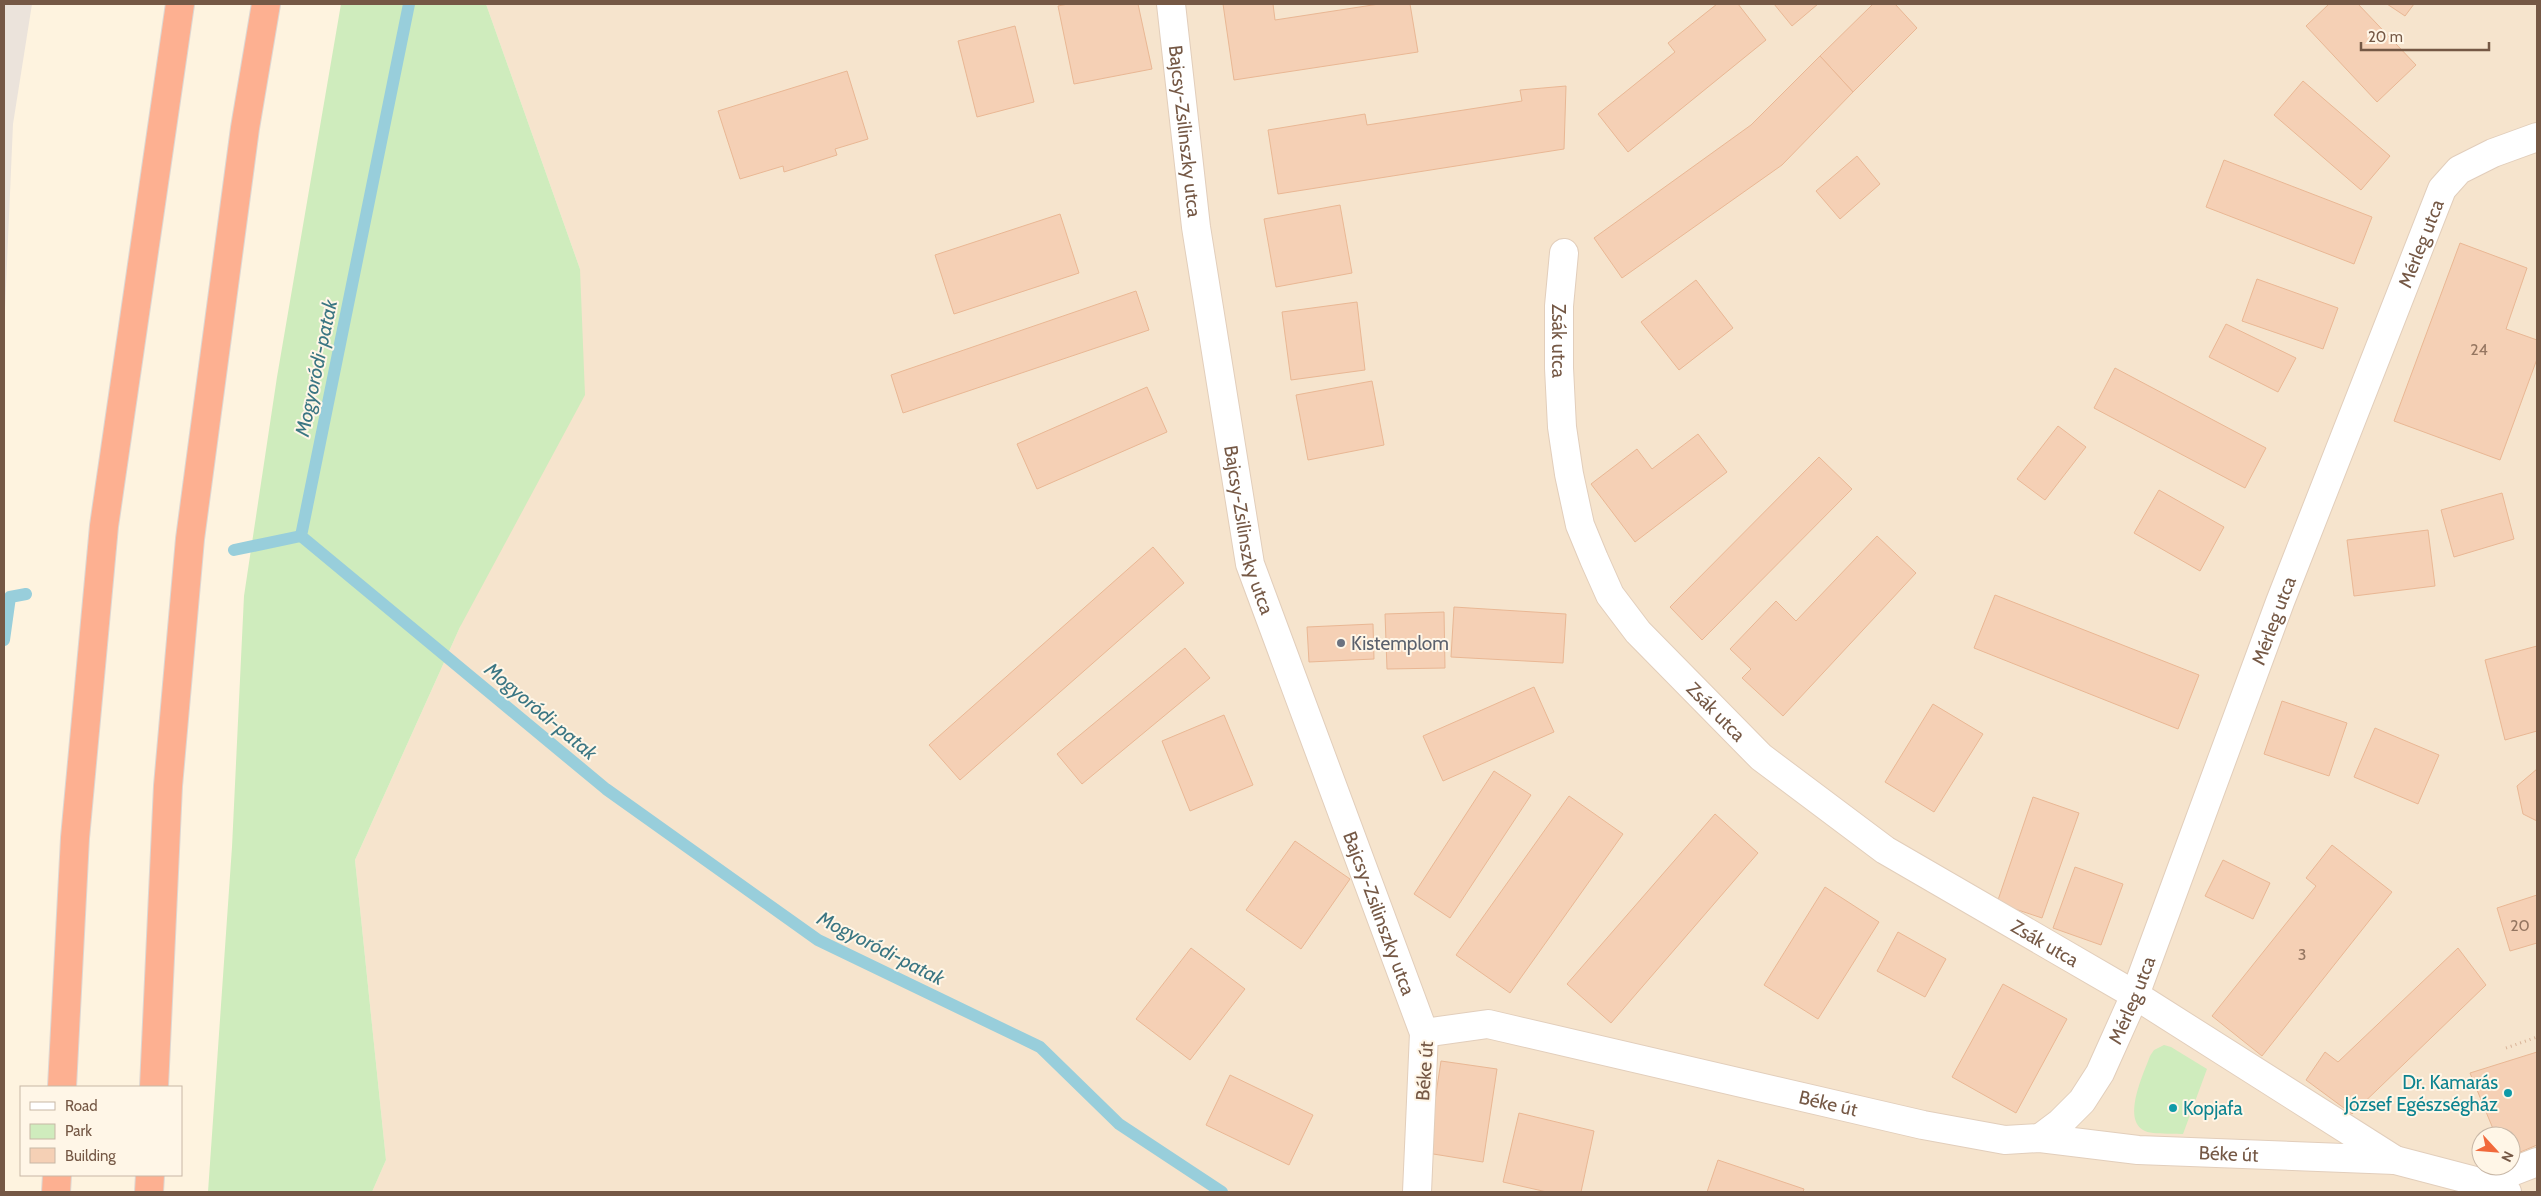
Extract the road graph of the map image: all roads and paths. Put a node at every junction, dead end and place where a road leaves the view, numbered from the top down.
1 (180, 4) edge
2 (266, 4) edge
3 (1171, 4) edge
4 (2537, 137) edge
5 (1564, 252) dead end
6 (2135, 996) junction
7 (1424, 1033) junction
8 (2537, 1038) edge
9 (2506, 1048) dead end
10 (62, 1086) edge
11 (154, 1086) edge
12 (2040, 1138) junction
13 (2395, 1160) junction
14 (2537, 1162) edge
15 (57, 1176) edge
16 (150, 1176) edge
17 (2495, 1188) edge
18 (56, 1192) edge
19 (150, 1192) edge
20 (1417, 1192) edge

1 - 10 highway
2 - 11 highway
3 - 7 street, Bajcsy-Zsilinszky utca
4 - 6 street, Mérleg utca
5 - 6 street, Zsák utca
6 - 12 street, Mérleg utca
6 - 13 street, Béke út
7 - 12 street, Béke út
7 - 20 street, Béke út
8 - 9 path
12 - 13 street, Béke út
13 - 17 street, Béke út
14 - 17 street
15 - 18 highway
16 - 19 highway

